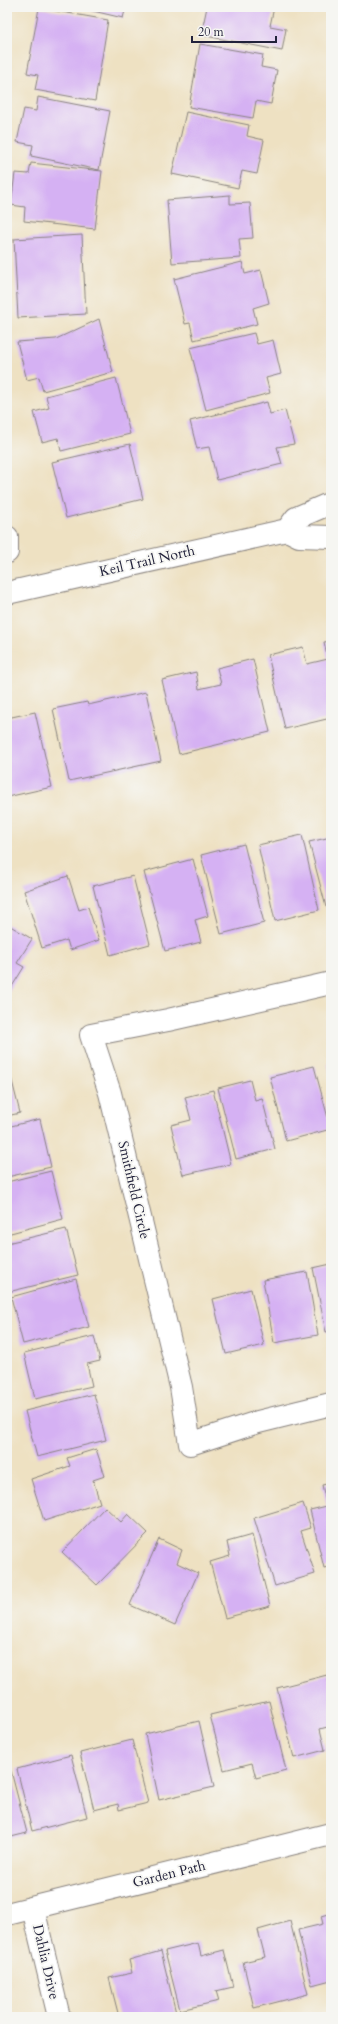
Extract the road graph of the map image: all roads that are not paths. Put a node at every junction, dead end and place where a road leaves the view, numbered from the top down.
1 (331, 503) edge
2 (287, 530) junction
3 (7, 537) edge
4 (331, 538) edge
5 (7, 552) edge
6 (7, 593) edge
7 (331, 983) edge
8 (331, 1404) edge
9 (331, 1834) edge
10 (33, 1908) junction
11 (7, 1914) edge
12 (59, 2017) edge

1 - 2 street
2 - 4 street
2 - 6 street, Keil Trail North
3 - 5 street
7 - 8 street, Smithfield Circle
9 - 10 street, Garden Path
10 - 11 street, Garden Path
10 - 12 street, Dahlia Drive

